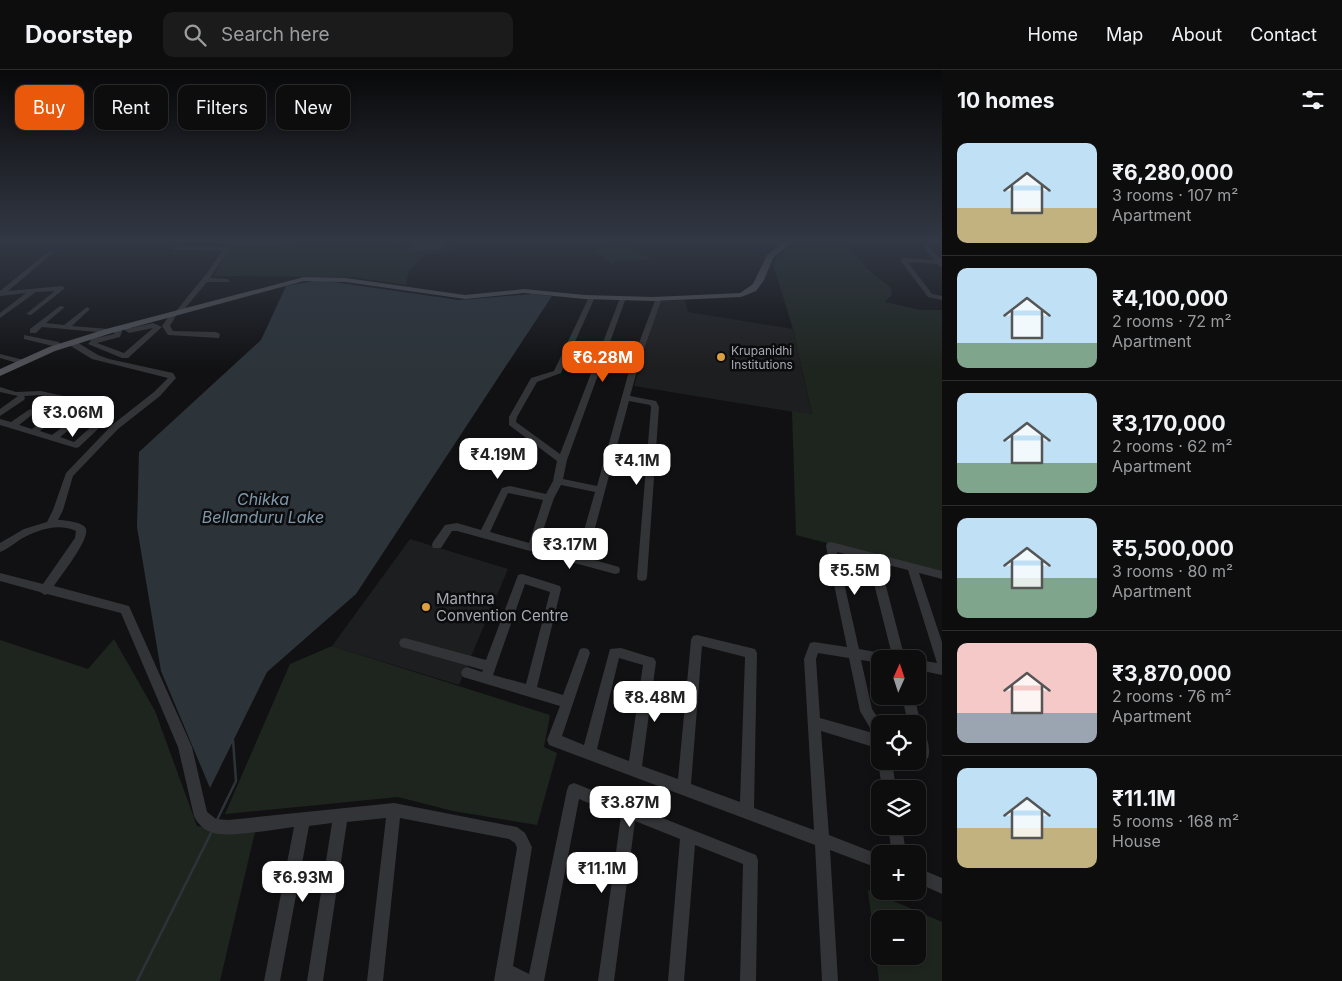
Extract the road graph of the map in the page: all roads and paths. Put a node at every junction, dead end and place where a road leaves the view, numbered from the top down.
1 (12, 285) edge
2 (201, 285) edge
3 (282, 285) edge
4 (375, 285) edge
5 (757, 285) edge
6 (921, 285) edge
7 (36, 289) junction
8 (1, 293) edge
9 (592, 297) junction
10 (623, 298) junction
11 (659, 298) junction
12 (942, 298) edge
13 (62, 307) dead end
14 (87, 309) dead end
15 (177, 312) junction
16 (29, 314) dead end
17 (0, 316) edge
18 (41, 325) junction
19 (66, 327) junction
20 (123, 328) junction
21 (33, 331) dead end
22 (109, 331) junction
23 (216, 336) dead end
24 (27, 337) dead end
25 (72, 343) junction
26 (58, 347) junction
27 (1, 358) edge
28 (17, 364) junction
29 (0, 373) edge
30 (0, 389) edge
31 (19, 396) junction
32 (627, 398) junction
33 (69, 400) dead end
34 (30, 412) dead end
35 (57, 412) dead end
36 (0, 413) edge
37 (77, 419) dead end
38 (0, 422) edge
39 (12, 426) junction
40 (94, 429) dead end
41 (33, 432) junction
42 (53, 439) junction
43 (562, 460) junction
44 (558, 481) junction
45 (600, 490) junction
46 (550, 498) junction
47 (50, 525) junction
48 (484, 534) junction
49 (436, 545) dead end
50 (533, 546) junction
51 (0, 548) edge
52 (873, 557) junction
53 (581, 560) junction
54 (912, 567) junction
55 (615, 570) dead end
56 (942, 575) edge
57 (0, 577) edge
58 (642, 577) dead end
59 (45, 590) junction
60 (405, 643) dead end
61 (897, 650) edge
62 (854, 652) junction
63 (584, 653) dead end
64 (871, 656) edge
65 (942, 660) edge
66 (926, 666) edge
67 (942, 669) edge
68 (467, 673) dead end
69 (488, 673) junction
70 (530, 691) junction
71 (568, 702) junction
72 (871, 719) edge
73 (815, 723) junction
74 (871, 739) edge
75 (589, 753) junction
76 (635, 769) junction
77 (684, 788) junction
78 (394, 810) junction
79 (629, 812) junction
80 (747, 812) junction
81 (341, 815) junction
82 (303, 819) junction
83 (688, 835) junction
84 (822, 840) junction
85 (871, 859) edge
86 (926, 879) edge
87 (942, 886) edge
88 (503, 976) edge
89 (272, 981) edge
90 (315, 981) edge
91 (375, 981) edge
92 (526, 981) edge
93 (536, 981) edge
94 (606, 981) edge
95 (676, 981) edge
96 (748, 981) edge
97 (830, 981) edge

1 - 8 street
2 - 15 street
3 - 15 main road
4 - 9 main road
5 - 11 main road
6 - 12 street
7 - 8 street
7 - 16 street
7 - 17 street
9 - 10 main road
9 - 43 street
10 - 11 main road
10 - 43 street
11 - 32 street
13 - 18 street
14 - 19 street
15 - 20 main road
15 - 23 street
18 - 19 street
18 - 21 street
19 - 22 street
20 - 20 street
20 - 22 main road
22 - 25 main road
24 - 26 street
25 - 26 main road
25 - 47 street
26 - 28 main road
27 - 28 street
28 - 29 main road
30 - 31 street
31 - 33 street
31 - 36 street
32 - 45 street
32 - 58 street
34 - 39 street
35 - 41 street
37 - 42 street
38 - 39 street
39 - 41 street
40 - 42 street
41 - 42 street
43 - 44 street
44 - 45 street
44 - 46 street
45 - 53 street
46 - 48 street
46 - 50 street
47 - 51 street
47 - 59 street
48 - 49 street
48 - 50 street
50 - 53 street
52 - 54 street
52 - 61 street
52 - 62 street
53 - 55 street
54 - 56 street
54 - 65 street
57 - 59 street
59 - 82 street
60 - 69 street
62 - 64 street
62 - 72 street
62 - 73 street
63 - 71 street
66 - 67 street
68 - 69 street
69 - 70 street
69 - 70 street
70 - 71 street
71 - 75 street
73 - 74 street
73 - 84 street
75 - 76 street
75 - 76 street
76 - 77 street
77 - 80 street
77 - 80 street
78 - 81 street
78 - 88 street
78 - 91 street
79 - 83 street
79 - 93 street
79 - 94 street
80 - 84 street
81 - 82 street
81 - 90 street
82 - 89 street
83 - 95 street
83 - 96 street
84 - 85 street
84 - 97 street
86 - 87 street
88 - 92 street

